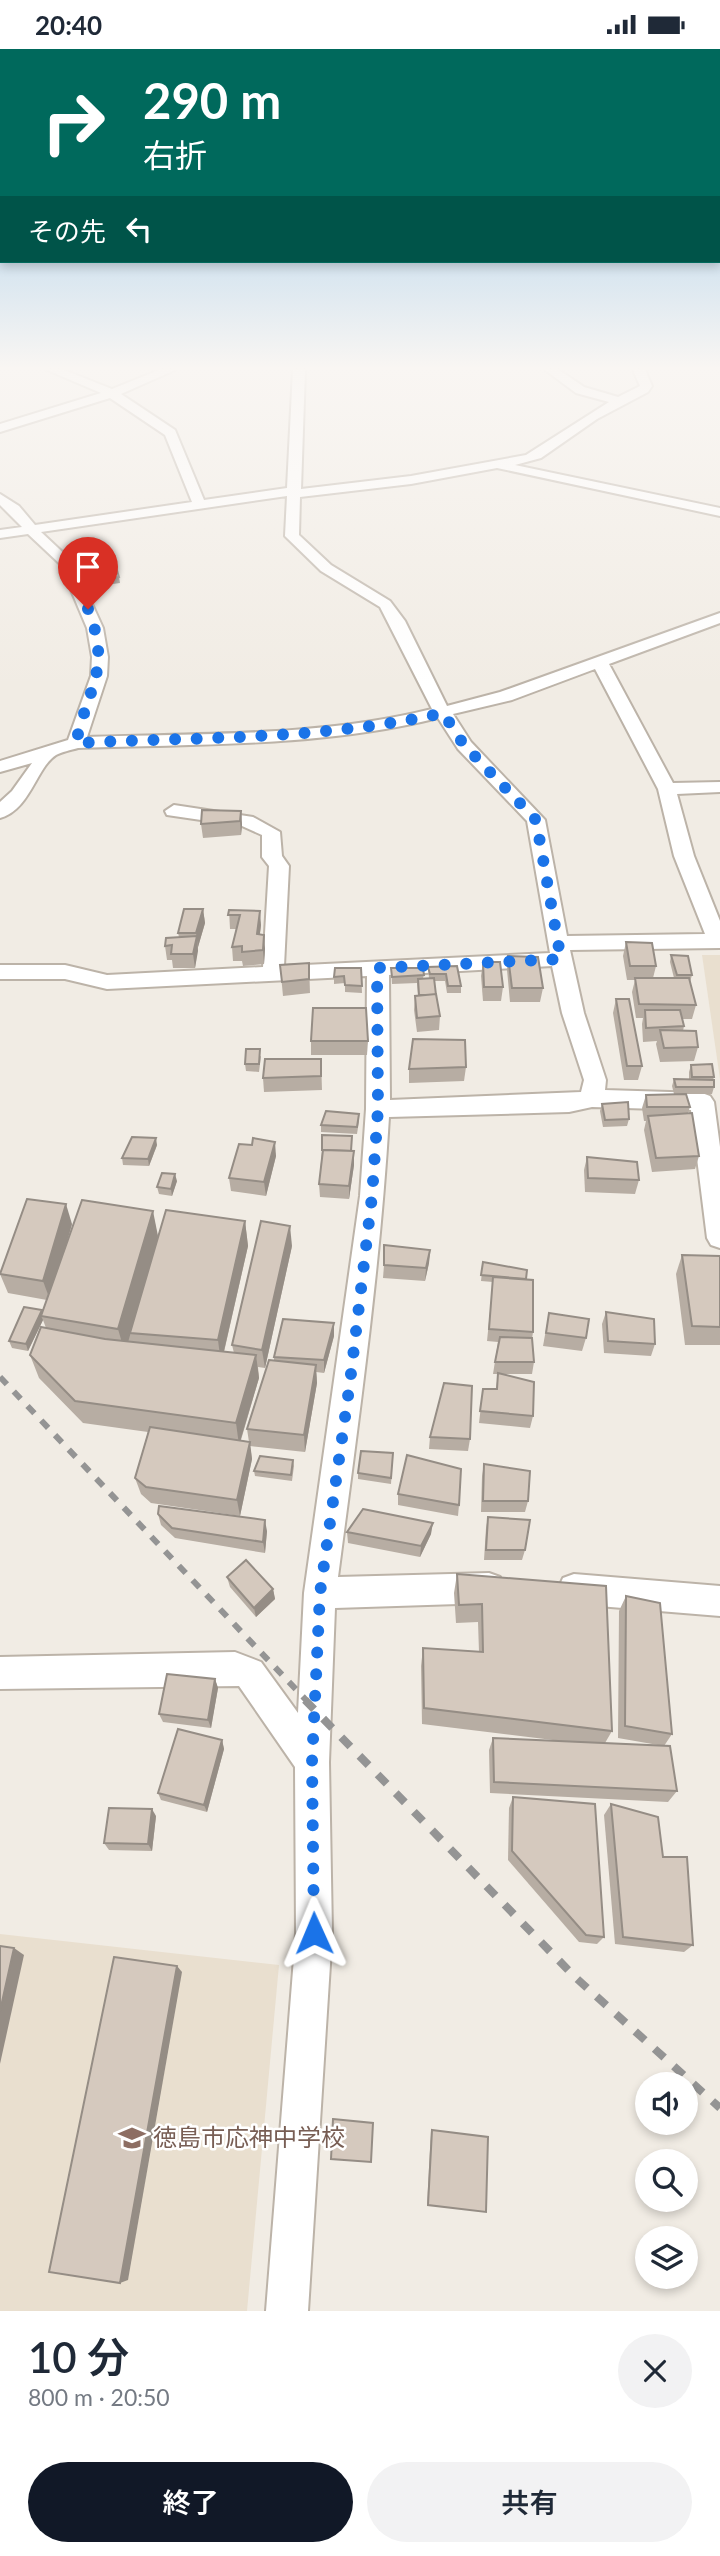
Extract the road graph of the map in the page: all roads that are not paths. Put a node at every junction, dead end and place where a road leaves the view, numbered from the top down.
1 (188, 476) edge
2 (296, 476) edge
3 (436, 476) edge
4 (545, 476) edge
5 (295, 492) junction
6 (0, 498) edge
7 (200, 506) junction
8 (720, 512) edge
9 (32, 529) junction
10 (0, 534) edge
11 (720, 618) edge
12 (599, 661) junction
13 (443, 713) junction
14 (76, 743) junction
15 (46, 755) junction
16 (0, 767) edge
17 (720, 787) edge
18 (667, 789) junction
19 (174, 811) dead end
20 (0, 812) edge
21 (719, 941) edge
22 (560, 951) junction
23 (377, 968) junction
24 (273, 971) junction
25 (0, 972) edge
26 (592, 1098) junction
27 (378, 1109) junction
28 (720, 1238) edge
29 (320, 1593) junction
30 (720, 1601) edge
31 (0, 1673) edge
32 (312, 1762) junction
33 (287, 2311) edge

1 - 7 street
2 - 5 street
3 - 5 street
4 - 8 street
5 - 7 street
5 - 13 street
6 - 9 street
7 - 9 street
9 - 10 street
9 - 14 street
11 - 12 street
12 - 13 street
12 - 18 street
13 - 14 street
13 - 22 street
14 - 15 street
15 - 16 street
15 - 20 street
17 - 18 street
18 - 21 street
19 - 24 street
21 - 22 street
22 - 23 street
22 - 26 street
23 - 24 street
23 - 27 street
24 - 25 street
26 - 27 street
26 - 28 street
27 - 29 street
29 - 30 street
29 - 32 street
31 - 32 street
32 - 33 street

